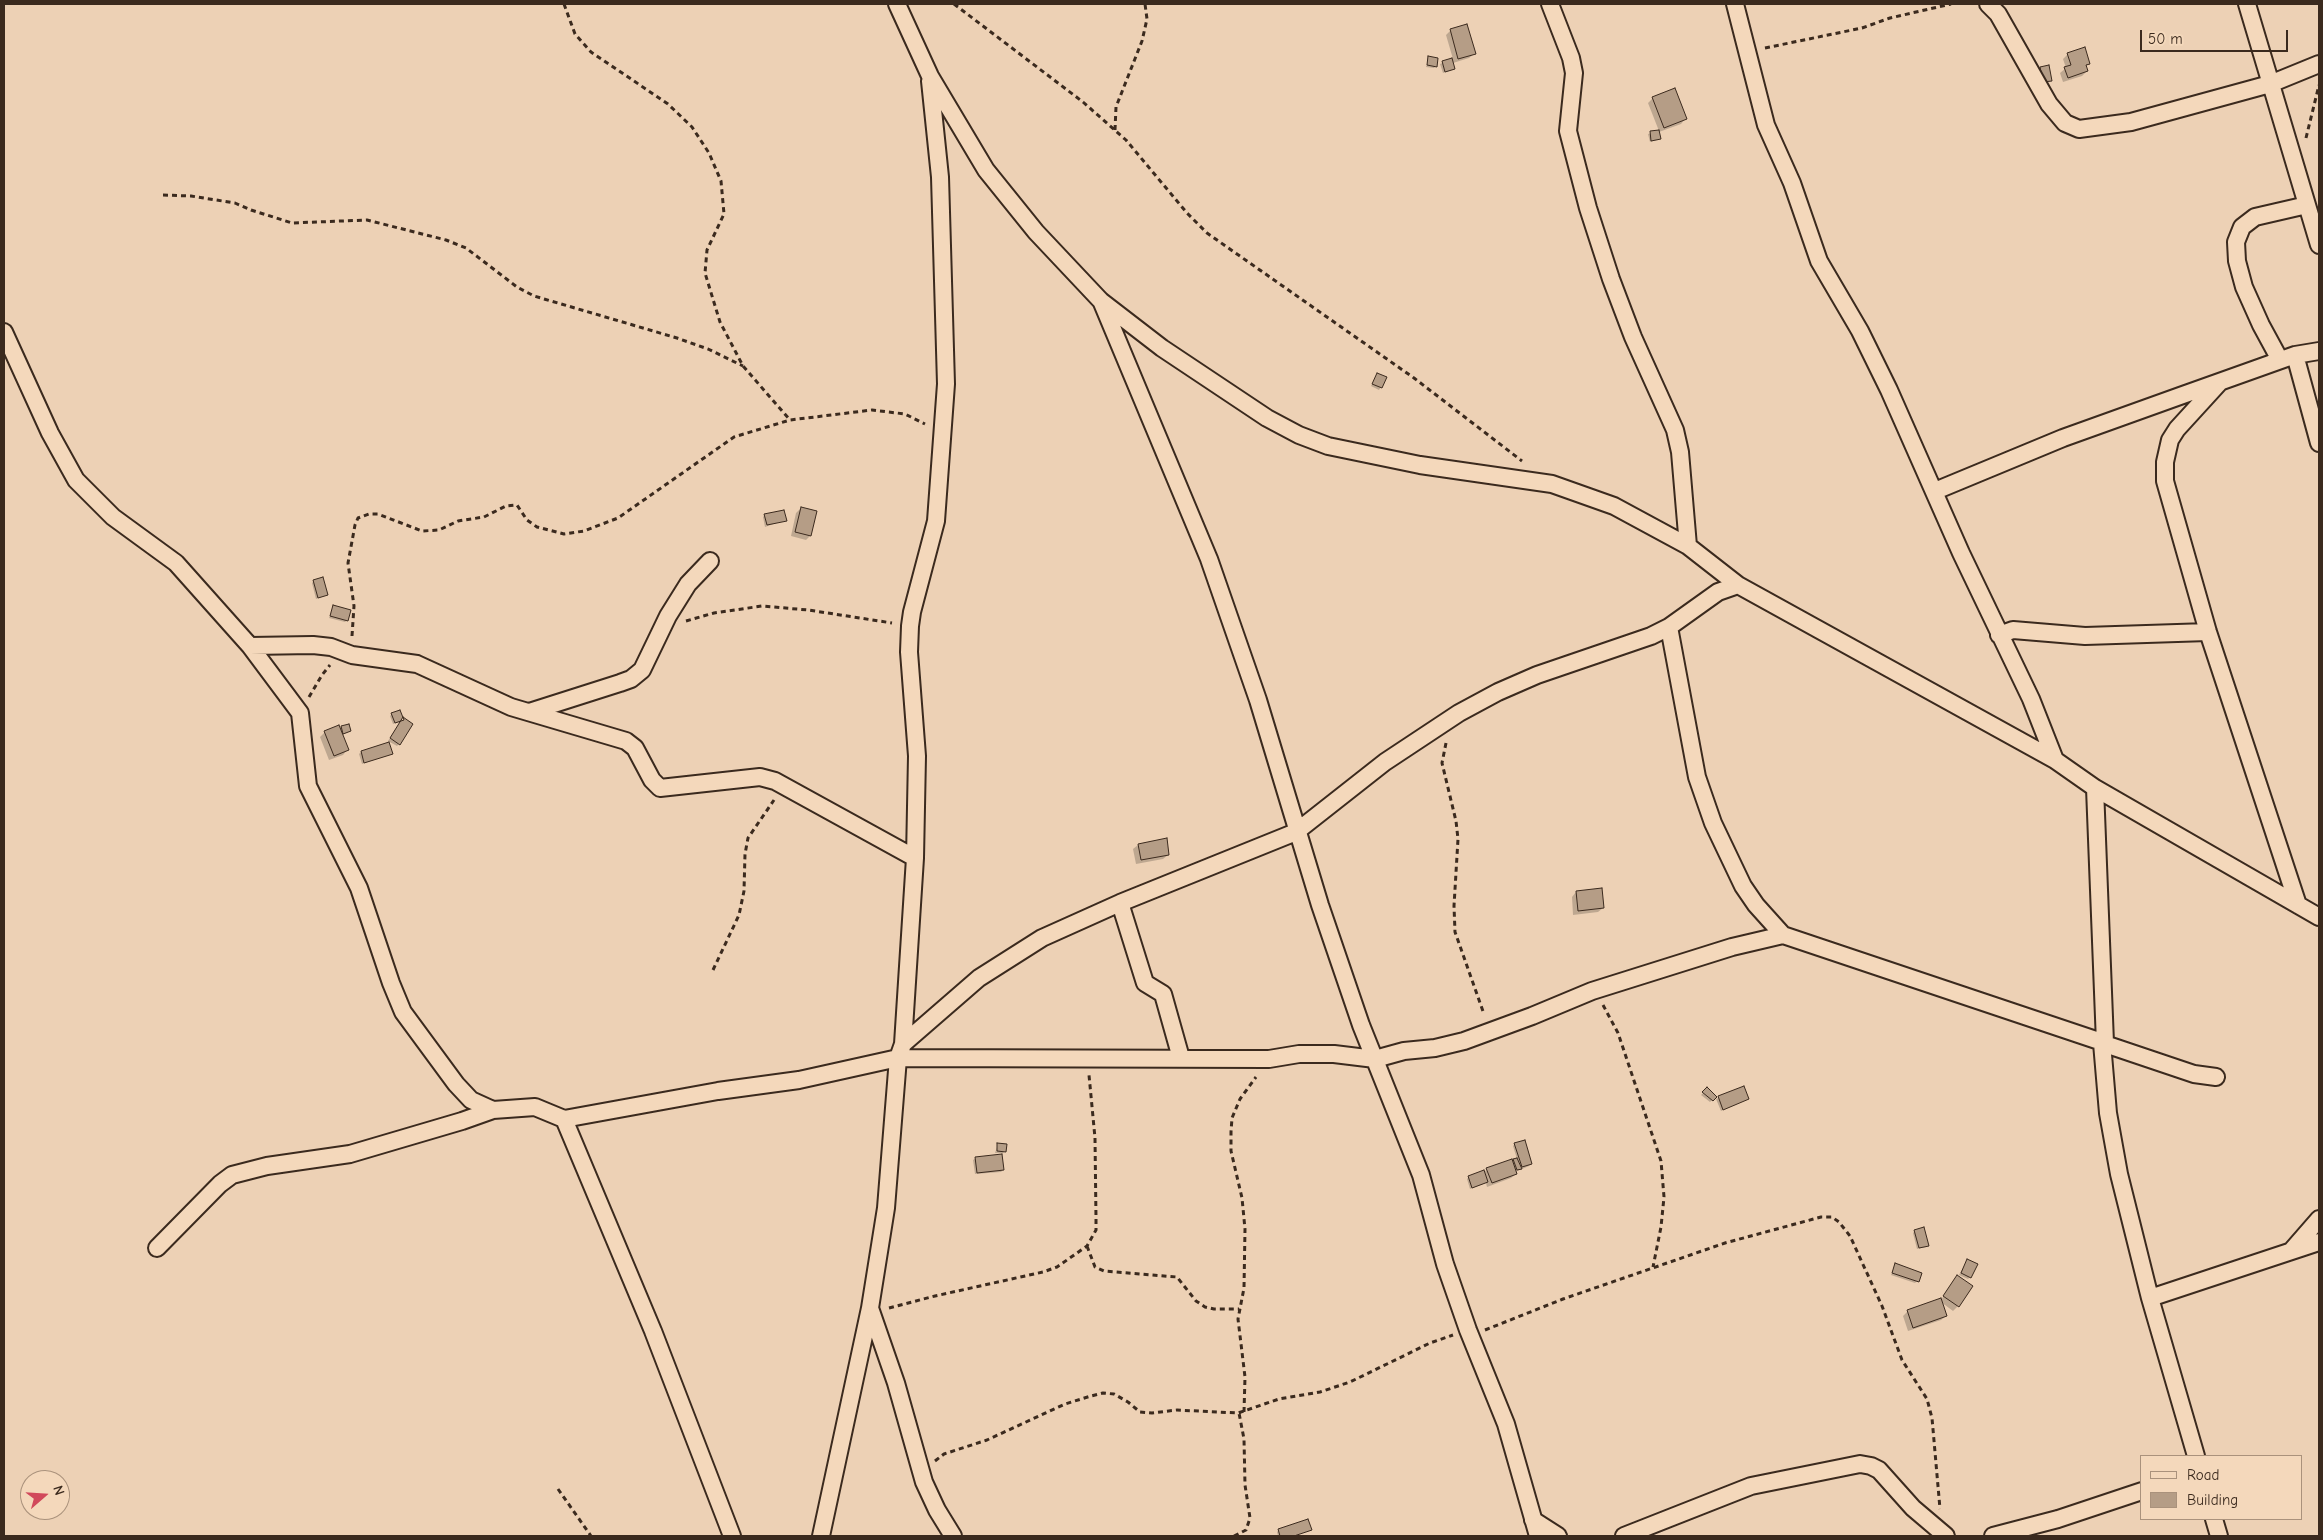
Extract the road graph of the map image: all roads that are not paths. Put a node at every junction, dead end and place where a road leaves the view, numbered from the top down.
1 (897, 4) edge
2 (1550, 4) edge
3 (1735, 4) edge
4 (1988, 4) edge
5 (2248, 4) edge
6 (2319, 64) edge
7 (930, 76) junction
8 (2270, 84) junction
9 (2307, 205) junction
10 (2319, 245) edge
11 (1101, 301) junction
12 (4, 332) edge
13 (2319, 351) edge
14 (2288, 358) junction
15 (2219, 383) junction
16 (2319, 444) edge
17 (1935, 491) junction
18 (1688, 546) junction
19 (710, 561) dead end
20 (1738, 585) junction
21 (1669, 627) junction
22 (2208, 632) junction
23 (1999, 636) junction
24 (250, 646) junction
25 (529, 712) junction
26 (2055, 760) junction
27 (2096, 788) junction
28 (1296, 832) junction
29 (915, 858) junction
30 (1120, 903) junction
31 (2298, 904) junction
32 (2319, 917) edge
33 (1783, 935) junction
34 (2103, 1043) junction
35 (900, 1051) junction
36 (1181, 1058) junction
37 (1376, 1059) junction
38 (2216, 1077) dead end
39 (493, 1110) junction
40 (564, 1119) junction
41 (2319, 1219) edge
42 (2319, 1242) edge
43 (157, 1248) dead end
44 (2291, 1252) junction
45 (2150, 1298) junction
46 (871, 1311) junction
47 (2196, 1455) edge
48 (2140, 1493) edge
49 (1533, 1520) junction
50 (2214, 1520) edge
51 (1944, 1535) edge
52 (732, 1536) edge
53 (821, 1536) edge
54 (953, 1536) edge
55 (1538, 1536) edge
56 (1558, 1536) edge
57 (1624, 1536) edge
58 (1993, 1536) edge
59 (2219, 1536) edge

1 - 7 street
2 - 18 street
3 - 17 street
4 - 8 street
5 - 8 street
6 - 8 street
7 - 11 street
7 - 29 street
8 - 9 street
9 - 10 street
9 - 14 street
11 - 18 street
11 - 28 street
12 - 24 street
13 - 14 street
14 - 15 street
14 - 16 street
15 - 17 street
15 - 22 street
17 - 23 street
18 - 20 street
19 - 25 street
20 - 21 street
20 - 26 street
21 - 28 street
21 - 33 street
22 - 23 street
22 - 31 street
23 - 26 street
24 - 25 street
24 - 39 street
25 - 29 street
26 - 27 street
27 - 31 street
27 - 34 street
28 - 30 street
28 - 37 street
29 - 35 street
30 - 35 street
30 - 36 street
31 - 32 street
33 - 34 street
33 - 37 street
34 - 38 street
34 - 45 street
35 - 36 street
35 - 40 street
35 - 46 street
36 - 37 street
37 - 49 street
39 - 40 street
39 - 43 street
40 - 52 street
41 - 44 street
42 - 44 street
44 - 45 street
45 - 47 street
46 - 53 street
46 - 54 street
48 - 58 street
49 - 55 street
49 - 56 street
50 - 59 street
51 - 57 street

